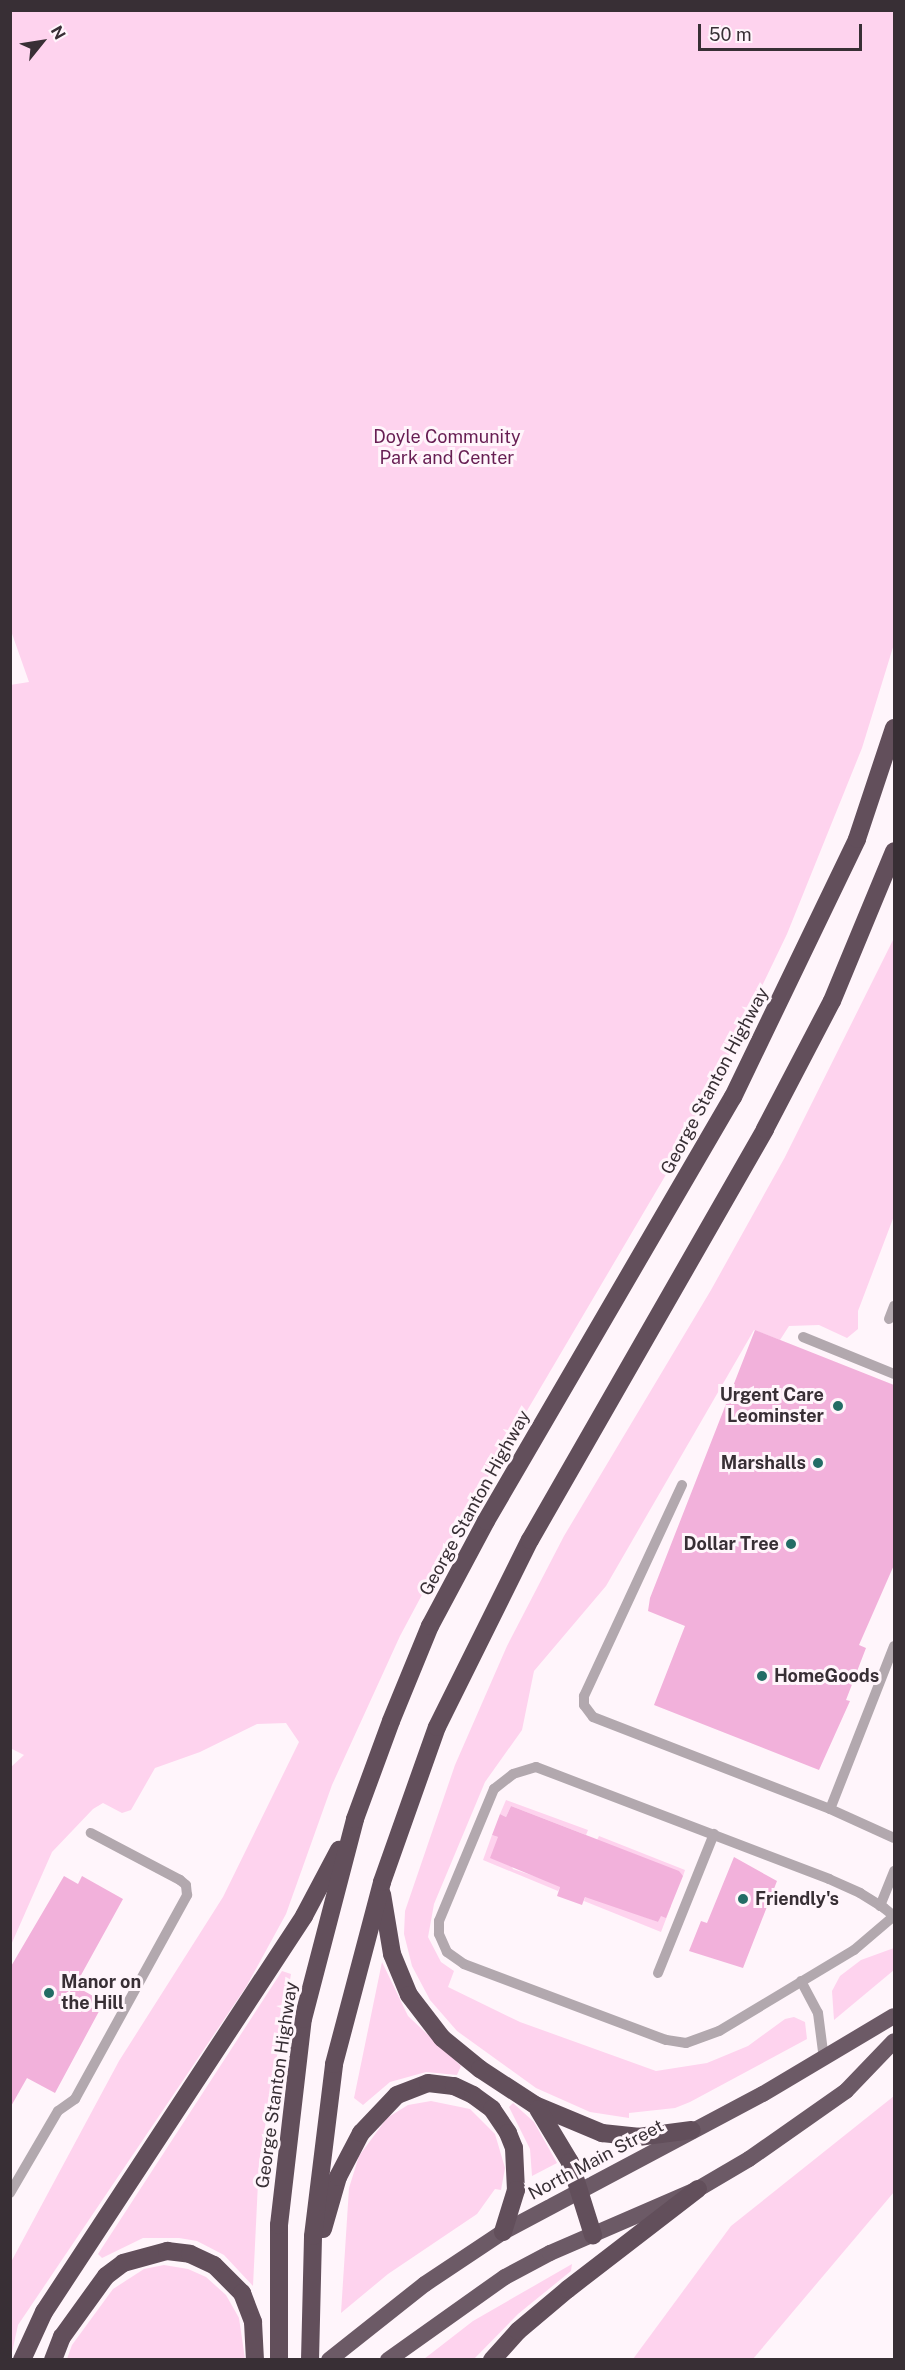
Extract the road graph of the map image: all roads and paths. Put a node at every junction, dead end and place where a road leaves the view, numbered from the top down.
1 (894, 728) edge
2 (894, 851) edge
3 (894, 1306) edge
4 (889, 1319) dead end
5 (803, 1337) dead end
6 (894, 1374) edge
7 (682, 1485) dead end
8 (894, 1646) edge
9 (830, 1809) junction
10 (355, 1819) junction
11 (91, 1833) dead end
12 (714, 1834) junction
13 (894, 1838) edge
14 (894, 1871) edge
15 (382, 1882) junction
16 (880, 1906) junction
17 (894, 1916) edge
18 (658, 1973) dead end
19 (801, 1981) junction
20 (894, 2016) edge
21 (894, 2041) edge
22 (824, 2059) junction
23 (535, 2105) junction
24 (692, 2130) junction
25 (698, 2189) junction
26 (579, 2192) junction
27 (10, 2193) edge
28 (502, 2232) junction
29 (593, 2235) junction
30 (312, 2268) junction
31 (22, 2360) edge
32 (53, 2360) edge
33 (255, 2360) edge
34 (279, 2360) edge
35 (310, 2360) edge
36 (329, 2360) edge
37 (388, 2360) edge
38 (492, 2360) edge

1 - 10 highway, George Stanton Highway
2 - 15 highway
3 - 4 lane
5 - 6 lane
7 - 9 lane
8 - 9 lane
9 - 13 lane
10 - 31 highway
10 - 34 highway, George Stanton Highway
11 - 27 lane
12 - 16 lane
12 - 18 lane
12 - 19 lane
14 - 16 lane
15 - 23 highway
15 - 30 highway
16 - 17 lane
17 - 19 lane
19 - 22 lane
20 - 22 highway, North Main Street
21 - 25 highway
22 - 24 highway, North Main Street
23 - 24 highway
23 - 26 highway
24 - 26 highway, North Main Street
25 - 29 highway
25 - 38 highway
26 - 28 highway, North Main Street
26 - 29 highway
28 - 30 highway
28 - 36 highway, North Main Street
29 - 37 highway
30 - 35 highway
32 - 33 highway

